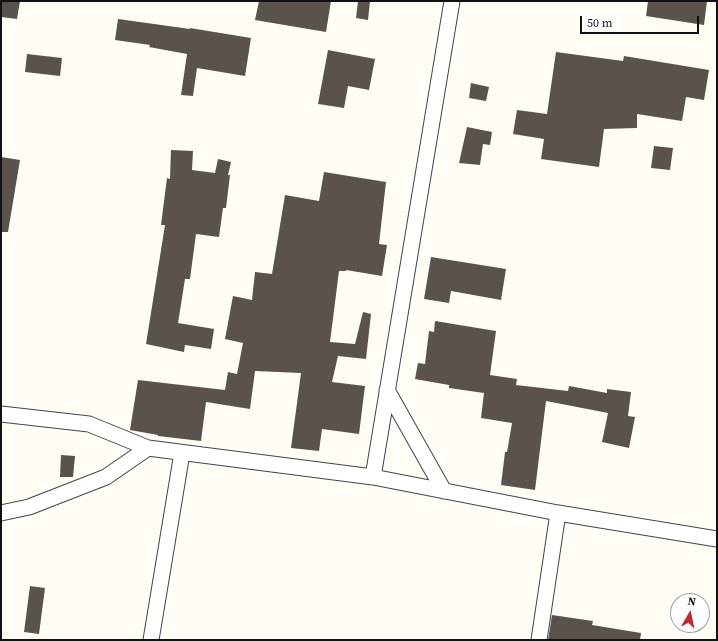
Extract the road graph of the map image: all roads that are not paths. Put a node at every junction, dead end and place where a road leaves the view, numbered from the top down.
1 (452, 1) edge
2 (387, 390) junction
3 (1, 414) edge
4 (148, 448) junction
5 (182, 453) junction
6 (373, 476) junction
7 (444, 491) junction
8 (1, 513) edge
9 (558, 513) junction
10 (717, 539) edge
11 (152, 640) edge
12 (539, 640) edge

1 - 2 street
2 - 6 street
2 - 7 street
3 - 4 street
4 - 5 street
4 - 8 street
5 - 6 street
5 - 11 street
6 - 7 street
7 - 9 street
9 - 10 street
9 - 12 street

